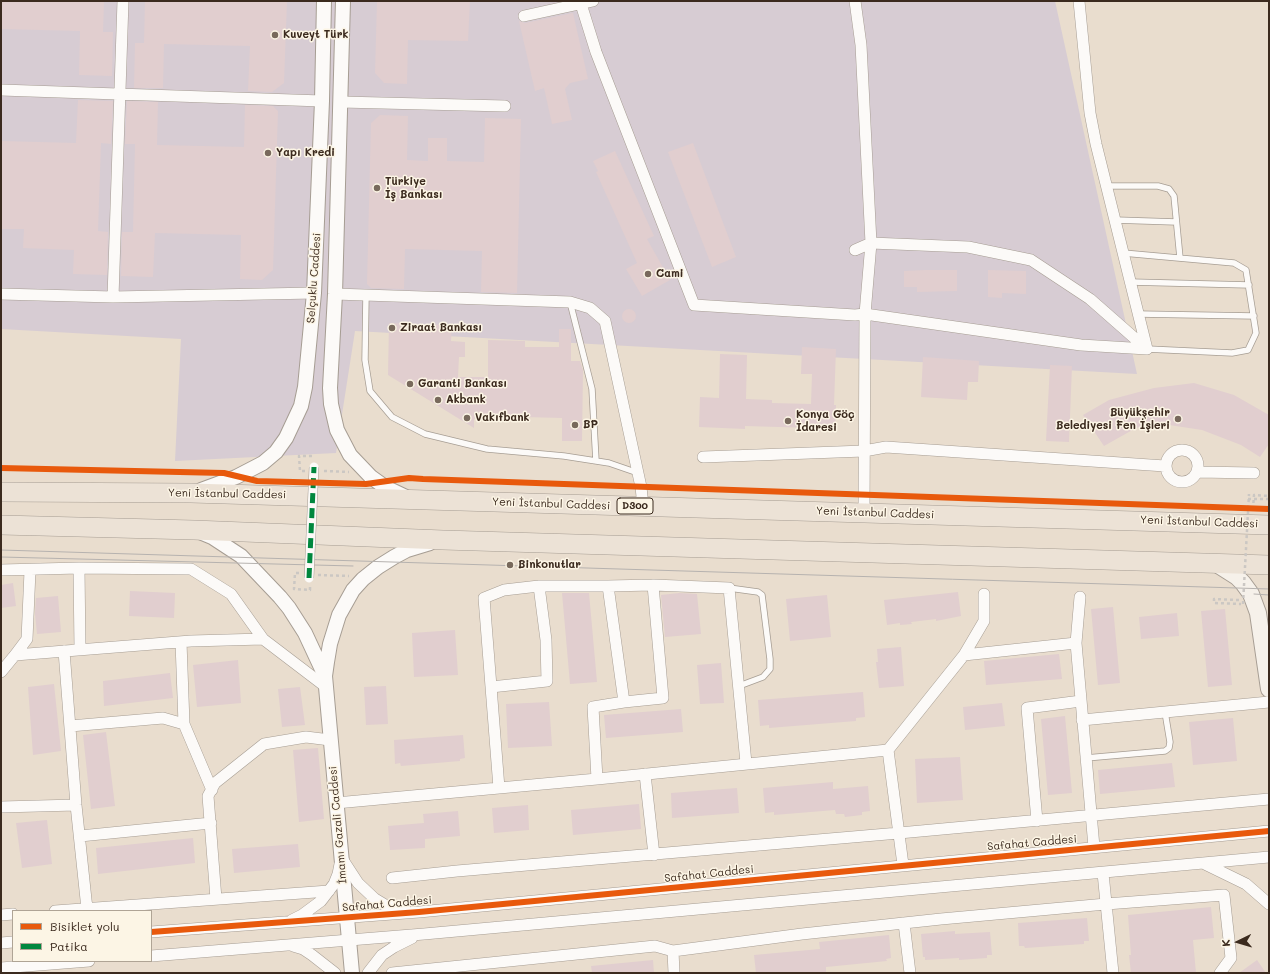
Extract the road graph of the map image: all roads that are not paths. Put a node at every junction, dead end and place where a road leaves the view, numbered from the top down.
1 (123, 1) edge
2 (324, 1) edge
3 (343, 1) edge
4 (593, 1) edge
5 (855, 1) edge
6 (1079, 1) edge
7 (581, 4) junction
8 (524, 16) dead end
9 (1, 90) edge
10 (120, 93) junction
11 (322, 102) junction
12 (341, 102) junction
13 (505, 106) dead end
14 (1106, 186) junction
15 (1115, 220) junction
16 (1176, 222) junction
17 (870, 243) junction
18 (855, 250) dead end
19 (1123, 253) junction
20 (1180, 258) junction
21 (1130, 282) junction
22 (1248, 285) junction
23 (314, 293) junction
24 (1, 294) edge
25 (336, 294) junction
26 (366, 294) junction
27 (112, 297) junction
28 (570, 302) junction
29 (865, 314) junction
30 (1138, 314) junction
31 (1254, 316) junction
32 (1146, 349) junction
33 (864, 451) junction
34 (703, 456) dead end
35 (596, 461) junction
36 (1165, 466) junction
37 (314, 469) road end
38 (1198, 472) junction
39 (1254, 473) dead end
40 (638, 474) junction
41 (1, 492) edge
42 (191, 493) junction
43 (414, 500) junction
44 (643, 506) junction
45 (864, 513) junction
46 (1265, 517) edge
47 (1, 525) edge
48 (194, 530) junction
49 (443, 540) junction
50 (1215, 563) junction
51 (1269, 566) edge
52 (79, 568) junction
53 (1, 570) edge
54 (30, 571) junction
55 (309, 576) road end
56 (653, 585) junction
57 (539, 586) junction
58 (608, 586) junction
59 (729, 588) junction
60 (984, 594) dead end
61 (1080, 597) dead end
62 (263, 639) junction
63 (181, 642) junction
64 (1076, 643) junction
65 (80, 650) junction
66 (64, 651) junction
67 (15, 655) junction
68 (964, 655) junction
69 (1, 672) edge
70 (325, 682) junction
71 (739, 686) junction
72 (491, 687) junction
73 (1269, 688) edge
74 (624, 702) junction
75 (1081, 702) junction
76 (1269, 702) edge
77 (1165, 712) junction
78 (1082, 720) junction
79 (184, 724) junction
80 (70, 726) junction
81 (330, 740) junction
82 (888, 750) junction
83 (1086, 758) junction
84 (746, 763) junction
85 (645, 774) junction
86 (597, 779) junction
87 (499, 788) junction
88 (212, 790) junction
89 (1269, 799) edge
90 (336, 803) junction
91 (76, 805) junction
92 (1, 807) edge
93 (1091, 815) junction
94 (1037, 821) junction
95 (211, 823) junction
96 (1269, 831) edge
97 (899, 833) junction
98 (80, 836) junction
99 (1094, 847) junction
100 (654, 855) junction
101 (1269, 857) edge
102 (341, 858) junction
103 (1205, 864) junction
104 (903, 865) junction
105 (1102, 873) junction
106 (392, 878) dead end
107 (329, 891) junction
108 (216, 899) junction
109 (1106, 904) junction
110 (1269, 904) edge
111 (87, 908) junction
112 (66, 910) edge
113 (419, 912) junction
114 (12, 914) edge
115 (1, 915) edge
116 (347, 918) junction
117 (288, 922) junction
118 (904, 923) junction
119 (152, 932) edge
120 (424, 934) junction
121 (349, 940) junction
122 (12, 942) edge
123 (1, 943) edge
124 (288, 945) junction
125 (673, 951) junction
126 (152, 956) edge
127 (76, 962) edge
128 (1, 968) edge
129 (335, 973) edge
130 (352, 973) edge
131 (368, 973) edge
132 (392, 973) edge
133 (674, 973) edge
134 (910, 973) edge
135 (1113, 973) edge
136 (1220, 973) edge

1 - 10 street
2 - 11 street, Selçuklu Caddesi
3 - 12 street, Selçuklu Caddesi
4 - 7 street
5 - 17 street
6 - 14 street
7 - 8 street
7 - 29 street
9 - 10 street
10 - 11 street
10 - 27 street
11 - 12 street
11 - 23 street, Selçuklu Caddesi
12 - 13 street
12 - 25 street, Selçuklu Caddesi
14 - 15 street
14 - 16 lane
15 - 16 lane
15 - 19 street
16 - 20 lane
17 - 18 street
17 - 29 street
17 - 32 street
19 - 20 lane
19 - 21 street
20 - 22 lane
21 - 22 lane
21 - 30 street
22 - 31 lane
23 - 25 street
23 - 27 street
23 - 42 street, Selçuklu Caddesi
24 - 27 street
25 - 26 street
25 - 43 street, Selçuklu Caddesi
26 - 28 street
26 - 35 lane
28 - 35 lane
28 - 40 street
29 - 32 street
29 - 33 street
30 - 31 lane
30 - 32 street
31 - 32 lane
33 - 34 street
33 - 36 street
33 - 45 street
35 - 40 lane
36 - 38 street
36 - 38 street
37 - 55 street, bridge
38 - 39 street
40 - 44 street
41 - 42 highway, Yeni İstanbul Caddesi / D300
42 - 43 highway, Yeni İstanbul Caddesi / D300
43 - 44 highway, Yeni İstanbul Caddesi / D300
44 - 45 highway, Yeni İstanbul Caddesi / D300
45 - 46 highway, Yeni İstanbul Caddesi / D300
47 - 48 highway
48 - 49 highway
48 - 70 street
49 - 50 highway
49 - 70 street
50 - 51 highway
50 - 73 main road
52 - 54 street
52 - 62 street
52 - 65 street
53 - 54 street
54 - 67 street
56 - 58 street
56 - 59 street
56 - 74 street
57 - 58 street
57 - 72 street
57 - 72 street
58 - 74 street
59 - 71 street
59 - 71 lane
60 - 68 street
61 - 64 street
62 - 63 street
62 - 70 street
63 - 65 street
63 - 79 street
64 - 68 street
64 - 75 street
65 - 66 street
66 - 67 street
66 - 80 street
67 - 69 street
68 - 82 street
70 - 81 street, İmamı Gazali Caddesi
71 - 84 street
72 - 87 street
74 - 86 street
75 - 78 street
75 - 94 street
76 - 77 street
77 - 78 street
77 - 83 lane
78 - 83 street
79 - 80 street
79 - 88 street
80 - 91 street
81 - 88 street
81 - 90 street, İmamı Gazali Caddesi
82 - 84 street
82 - 97 street
83 - 93 street
84 - 85 street
85 - 86 street
85 - 100 street
86 - 87 street
87 - 90 street
88 - 95 street
89 - 93 street
90 - 102 street, İmamı Gazali Caddesi
91 - 92 street
91 - 98 street
93 - 94 street
93 - 99 street
94 - 97 street
95 - 98 street
95 - 108 street
96 - 99 street, Safahat Caddesi
97 - 100 street
97 - 104 street
98 - 111 street
99 - 104 street, Safahat Caddesi
100 - 106 street
101 - 103 street
102 - 107 street
102 - 113 street
102 - 116 street, İmamı Gazali Caddesi
103 - 105 street
103 - 110 street
104 - 113 street, Safahat Caddesi
105 - 109 street
105 - 120 street
107 - 108 street
107 - 117 street
108 - 111 street
109 - 118 street
109 - 135 street
109 - 136 street
111 - 112 street
113 - 116 street, Safahat Caddesi
114 - 115 street
116 - 117 street, Safahat Caddesi
116 - 121 street, İmamı Gazali Caddesi
117 - 119 street, Safahat Caddesi
118 - 125 street
118 - 134 street
120 - 121 street
120 - 131 street
121 - 124 street
121 - 130 street, İmamı Gazali Caddesi
122 - 123 street
124 - 126 street
124 - 129 street
125 - 132 street
125 - 133 street
127 - 128 street

